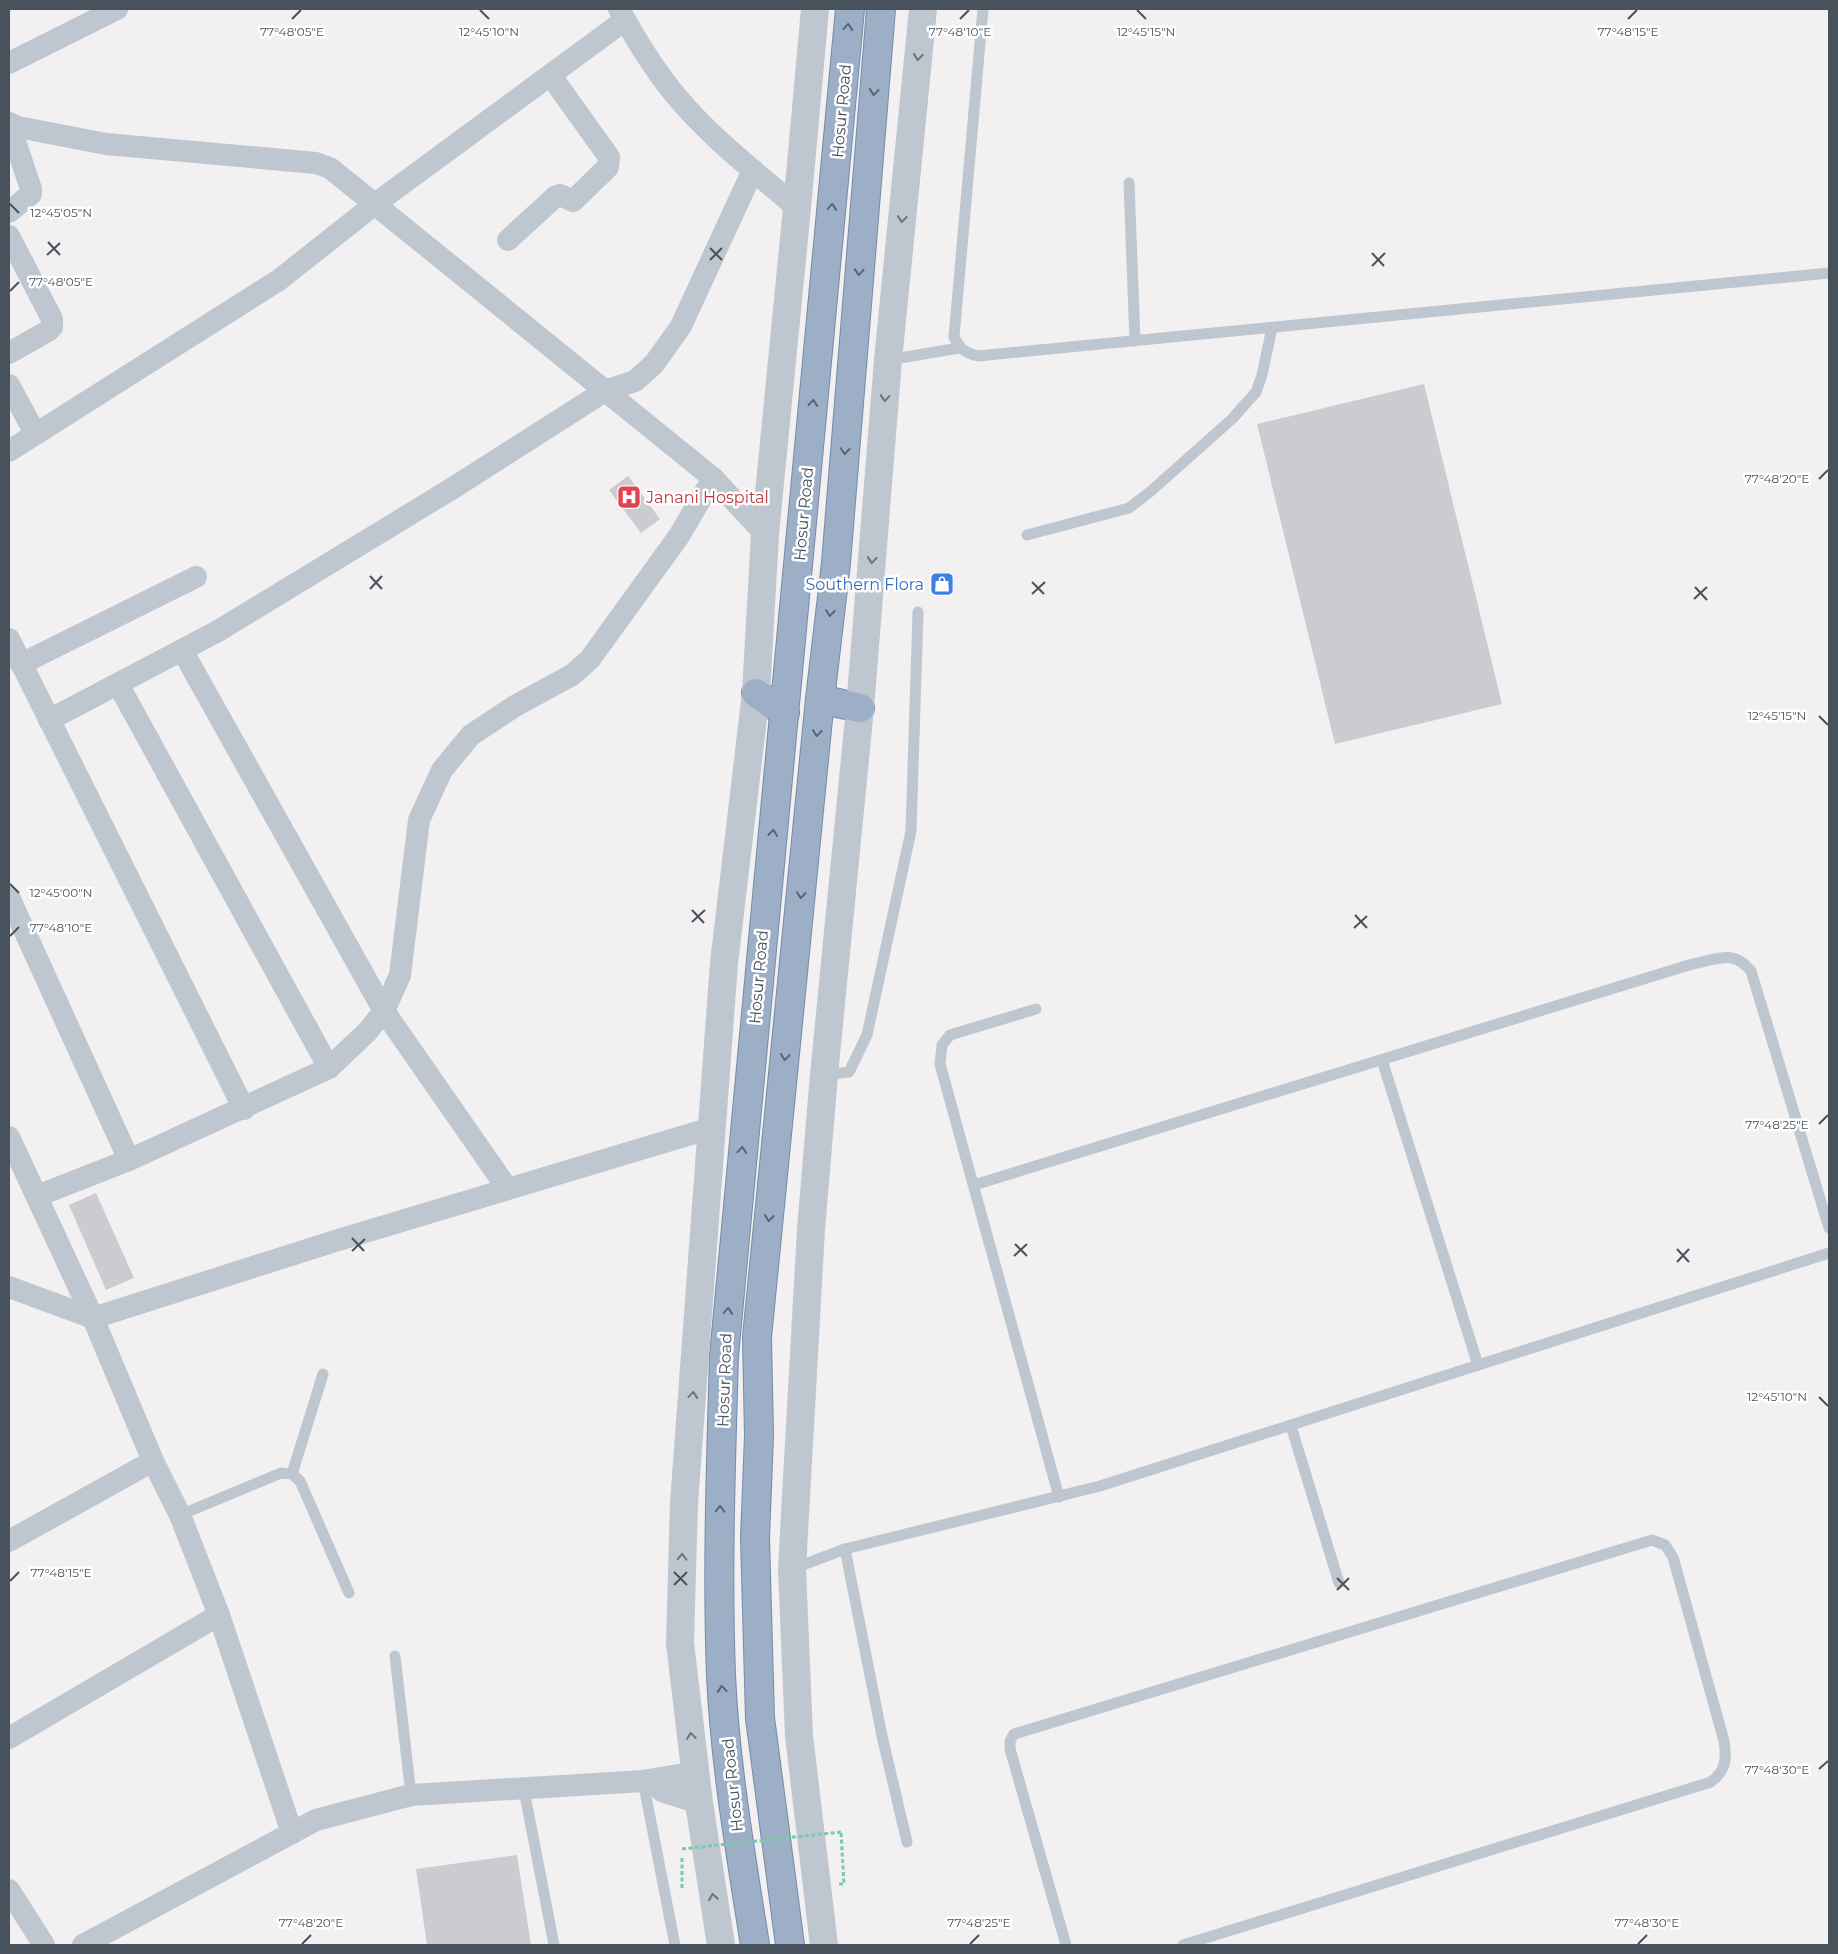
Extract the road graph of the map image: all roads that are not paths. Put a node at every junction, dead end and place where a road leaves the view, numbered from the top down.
1 (115, 9) edge
2 (815, 9) edge
3 (850, 9) edge
4 (882, 9) edge
5 (923, 9) edge
6 (983, 9) edge
7 (622, 14) edge
8 (9, 63) edge
9 (551, 76) junction
10 (9, 123) edge
11 (753, 170) junction
12 (1130, 183) dead end
13 (375, 204) junction
14 (798, 208) junction
15 (9, 212) edge
16 (9, 236) edge
17 (508, 240) dead end
18 (1829, 273) edge
19 (1272, 328) junction
20 (1134, 341) junction
21 (959, 348) junction
22 (9, 353) edge
23 (888, 360) junction
24 (9, 384) edge
25 (605, 391) junction
26 (35, 433) junction
27 (9, 451) edge
28 (713, 478) junction
29 (765, 534) junction
30 (1026, 535) dead end
31 (196, 577) dead end
32 (918, 612) dead end
33 (9, 639) edge
34 (182, 650) junction
35 (21, 664) junction
36 (118, 684) junction
37 (756, 693) junction
38 (820, 699) junction
39 (860, 708) junction
40 (785, 713) junction
41 (49, 720) junction
42 (9, 897) edge
43 (1036, 1009) dead end
44 (384, 1011) junction
45 (1382, 1060) junction
46 (329, 1068) junction
47 (824, 1075) junction
48 (244, 1109) junction
49 (711, 1128) junction
50 (10, 1141) edge
51 (129, 1160) junction
52 (974, 1185) junction
53 (508, 1188) junction
54 (37, 1196) junction
55 (1829, 1228) edge
56 (1829, 1254) edge
57 (9, 1287) edge
58 (94, 1318) junction
59 (1478, 1366) junction
60 (323, 1374) dead end
61 (1291, 1426) junction
62 (153, 1461) junction
63 (292, 1474) junction
64 (1059, 1496) junction
65 (180, 1515) junction
66 (9, 1541) edge
67 (845, 1549) junction
68 (792, 1569) junction
69 (1339, 1583) dead end
70 (349, 1593) dead end
71 (219, 1615) junction
72 (395, 1656) dead end
73 (9, 1738) edge
74 (696, 1772) junction
75 (647, 1781) junction
76 (524, 1790) junction
77 (411, 1795) junction
78 (698, 1803) junction
79 (292, 1833) junction
80 (907, 1842) dead end
81 (9, 1890) edge
82 (44, 1945) edge
83 (83, 1945) edge
84 (554, 1945) edge
85 (675, 1945) edge
86 (721, 1945) edge
87 (755, 1945) edge
88 (790, 1945) edge
89 (824, 1945) edge
90 (1066, 1945) edge
91 (1183, 1945) edge

1 - 8 street
2 - 14 street
40 -> 3 highway, Hosur Road
4 -> 38 highway, Hosur Road
5 -> 23 street
6 - 21 lane
7 - 9 street
7 - 11 street
9 - 13 street
9 - 17 street
10 - 13 street
10 - 15 street
11 - 14 street
11 - 25 street
12 - 20 lane
13 - 25 street
13 - 26 street
14 - 29 street
16 - 22 street
18 - 19 lane
19 - 20 lane
19 - 30 lane
20 - 21 lane
21 - 23 lane
23 -> 39 street
24 - 26 street
25 - 28 street
25 - 34 street
26 - 27 street
28 - 29 street
28 - 44 street
29 - 37 street
31 - 35 street
32 - 47 lane
33 - 35 street
34 - 36 street
34 - 44 street
35 - 41 street
36 - 41 street
36 - 46 street
37 - 40 highway
37 - 49 street
38 - 39 highway
38 -> 88 highway, Hosur Road
39 - 47 street
87 -> 40 highway, Hosur Road
41 - 48 street
42 - 51 street
43 - 52 lane
44 - 46 street
44 - 53 street
45 - 52 lane
45 - 55 lane
45 - 59 lane
46 - 48 street
47 - 68 street
48 - 51 street
49 - 53 street
74 -> 49 street
50 - 54 street
51 - 54 street
52 - 64 lane
53 - 58 street
54 - 58 street
56 - 59 lane
57 - 58 street
58 - 62 street
59 - 61 lane
60 - 63 lane
61 - 64 lane
61 - 69 lane
62 - 65 street
62 - 66 street
63 - 65 lane
63 - 70 lane
64 - 67 lane
65 - 71 street
67 - 68 lane
67 - 80 lane
68 - 89 street
71 - 73 street
71 - 79 street
72 - 77 lane
74 - 75 street
74 - 78 street
75 - 76 street
75 - 78 street
75 - 85 lane
76 - 77 street
76 - 84 lane
77 - 79 street
86 -> 78 street
79 - 83 street
81 - 82 street
90 - 91 lane

